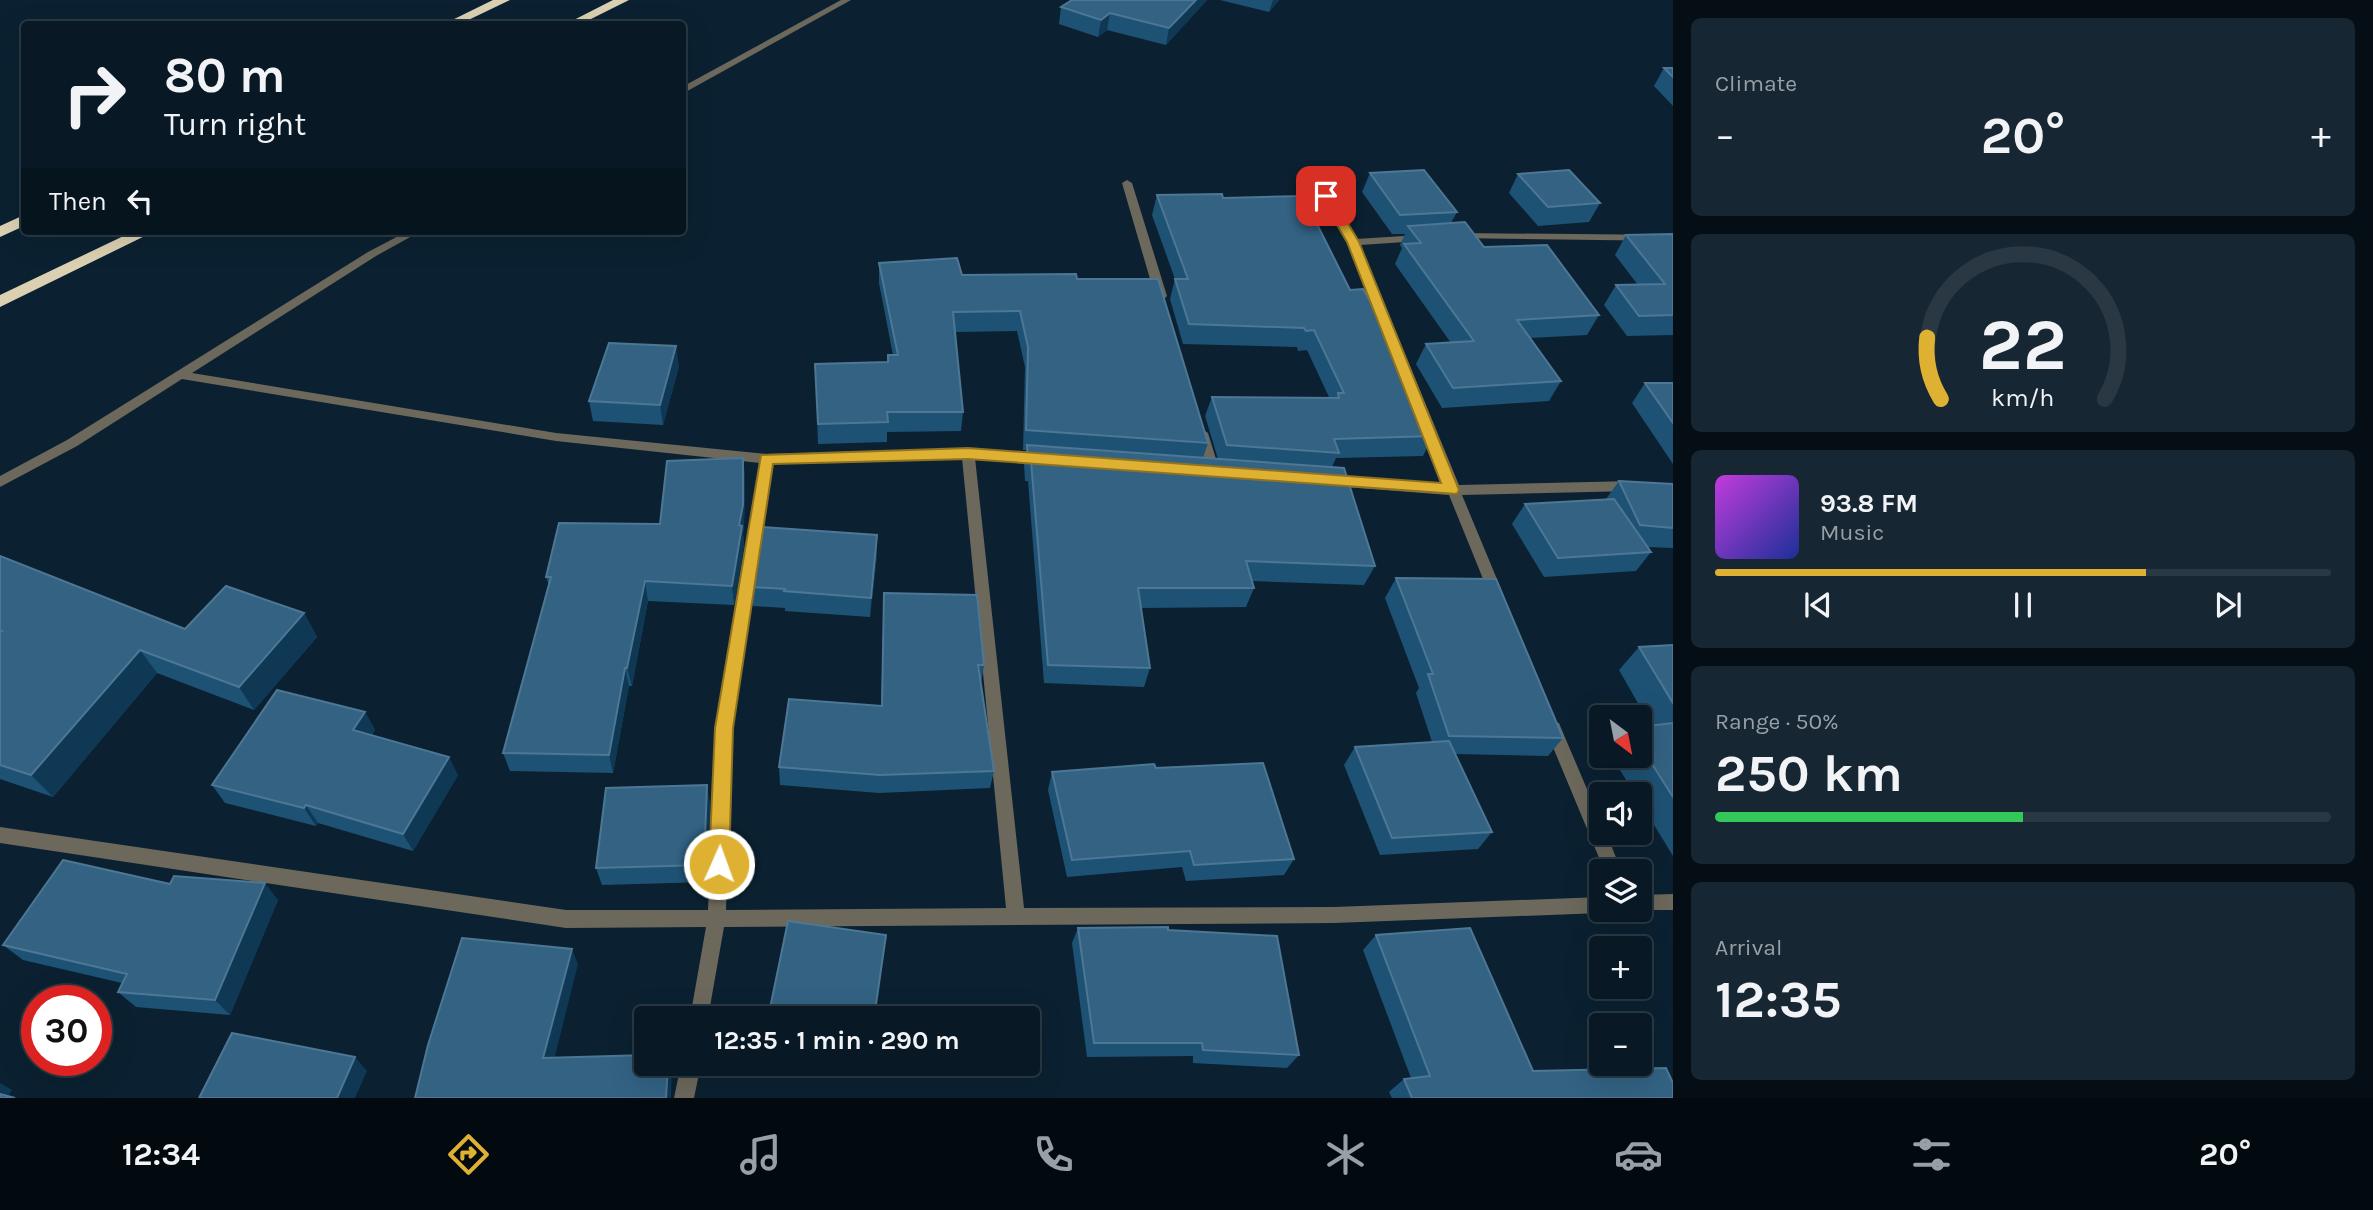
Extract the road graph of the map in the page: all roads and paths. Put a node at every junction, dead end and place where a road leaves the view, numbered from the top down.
1 (504, 0) edge
2 (623, 0) edge
3 (848, 0) edge
4 (457, 21) edge
5 (578, 21) edge
6 (686, 89) edge
7 (1127, 183) dead end
8 (1326, 196) dead end
9 (21, 222) edge
10 (0, 232) edge
11 (139, 235) edge
12 (408, 235) edge
13 (1447, 237) edge
14 (1434, 238) edge
15 (1673, 238) edge
16 (1353, 242) junction
17 (0, 302) edge
18 (1166, 314) edge
19 (179, 375) junction
20 (1198, 419) edge
21 (968, 453) junction
22 (766, 459) junction
23 (1063, 461) edge
24 (1213, 472) edge
25 (1319, 480) edge
26 (0, 482) edge
27 (1645, 486) edge
28 (1451, 490) junction
29 (1500, 604) edge
30 (1549, 719) edge
31 (0, 835) edge
32 (1608, 859) edge
33 (1673, 902) edge
34 (1652, 903) edge
35 (1589, 905) edge
36 (1016, 917) junction
37 (717, 918) junction
38 (701, 1006) edge
39 (689, 1076) edge
40 (684, 1098) edge

1 - 4 highway
2 - 5 highway
3 - 6 street
7 - 18 street
8 - 16 street
9 - 10 highway
11 - 17 highway
12 - 19 street
13 - 15 street
14 - 16 street
16 - 28 street
19 - 22 street
19 - 26 street
20 - 24 street
21 - 22 street
21 - 23 street
21 - 36 street
22 - 37 street
25 - 28 street
27 - 28 street
28 - 29 street
30 - 32 street
31 - 37 street
33 - 34 street
35 - 36 street
36 - 37 street
37 - 38 street
39 - 40 street

